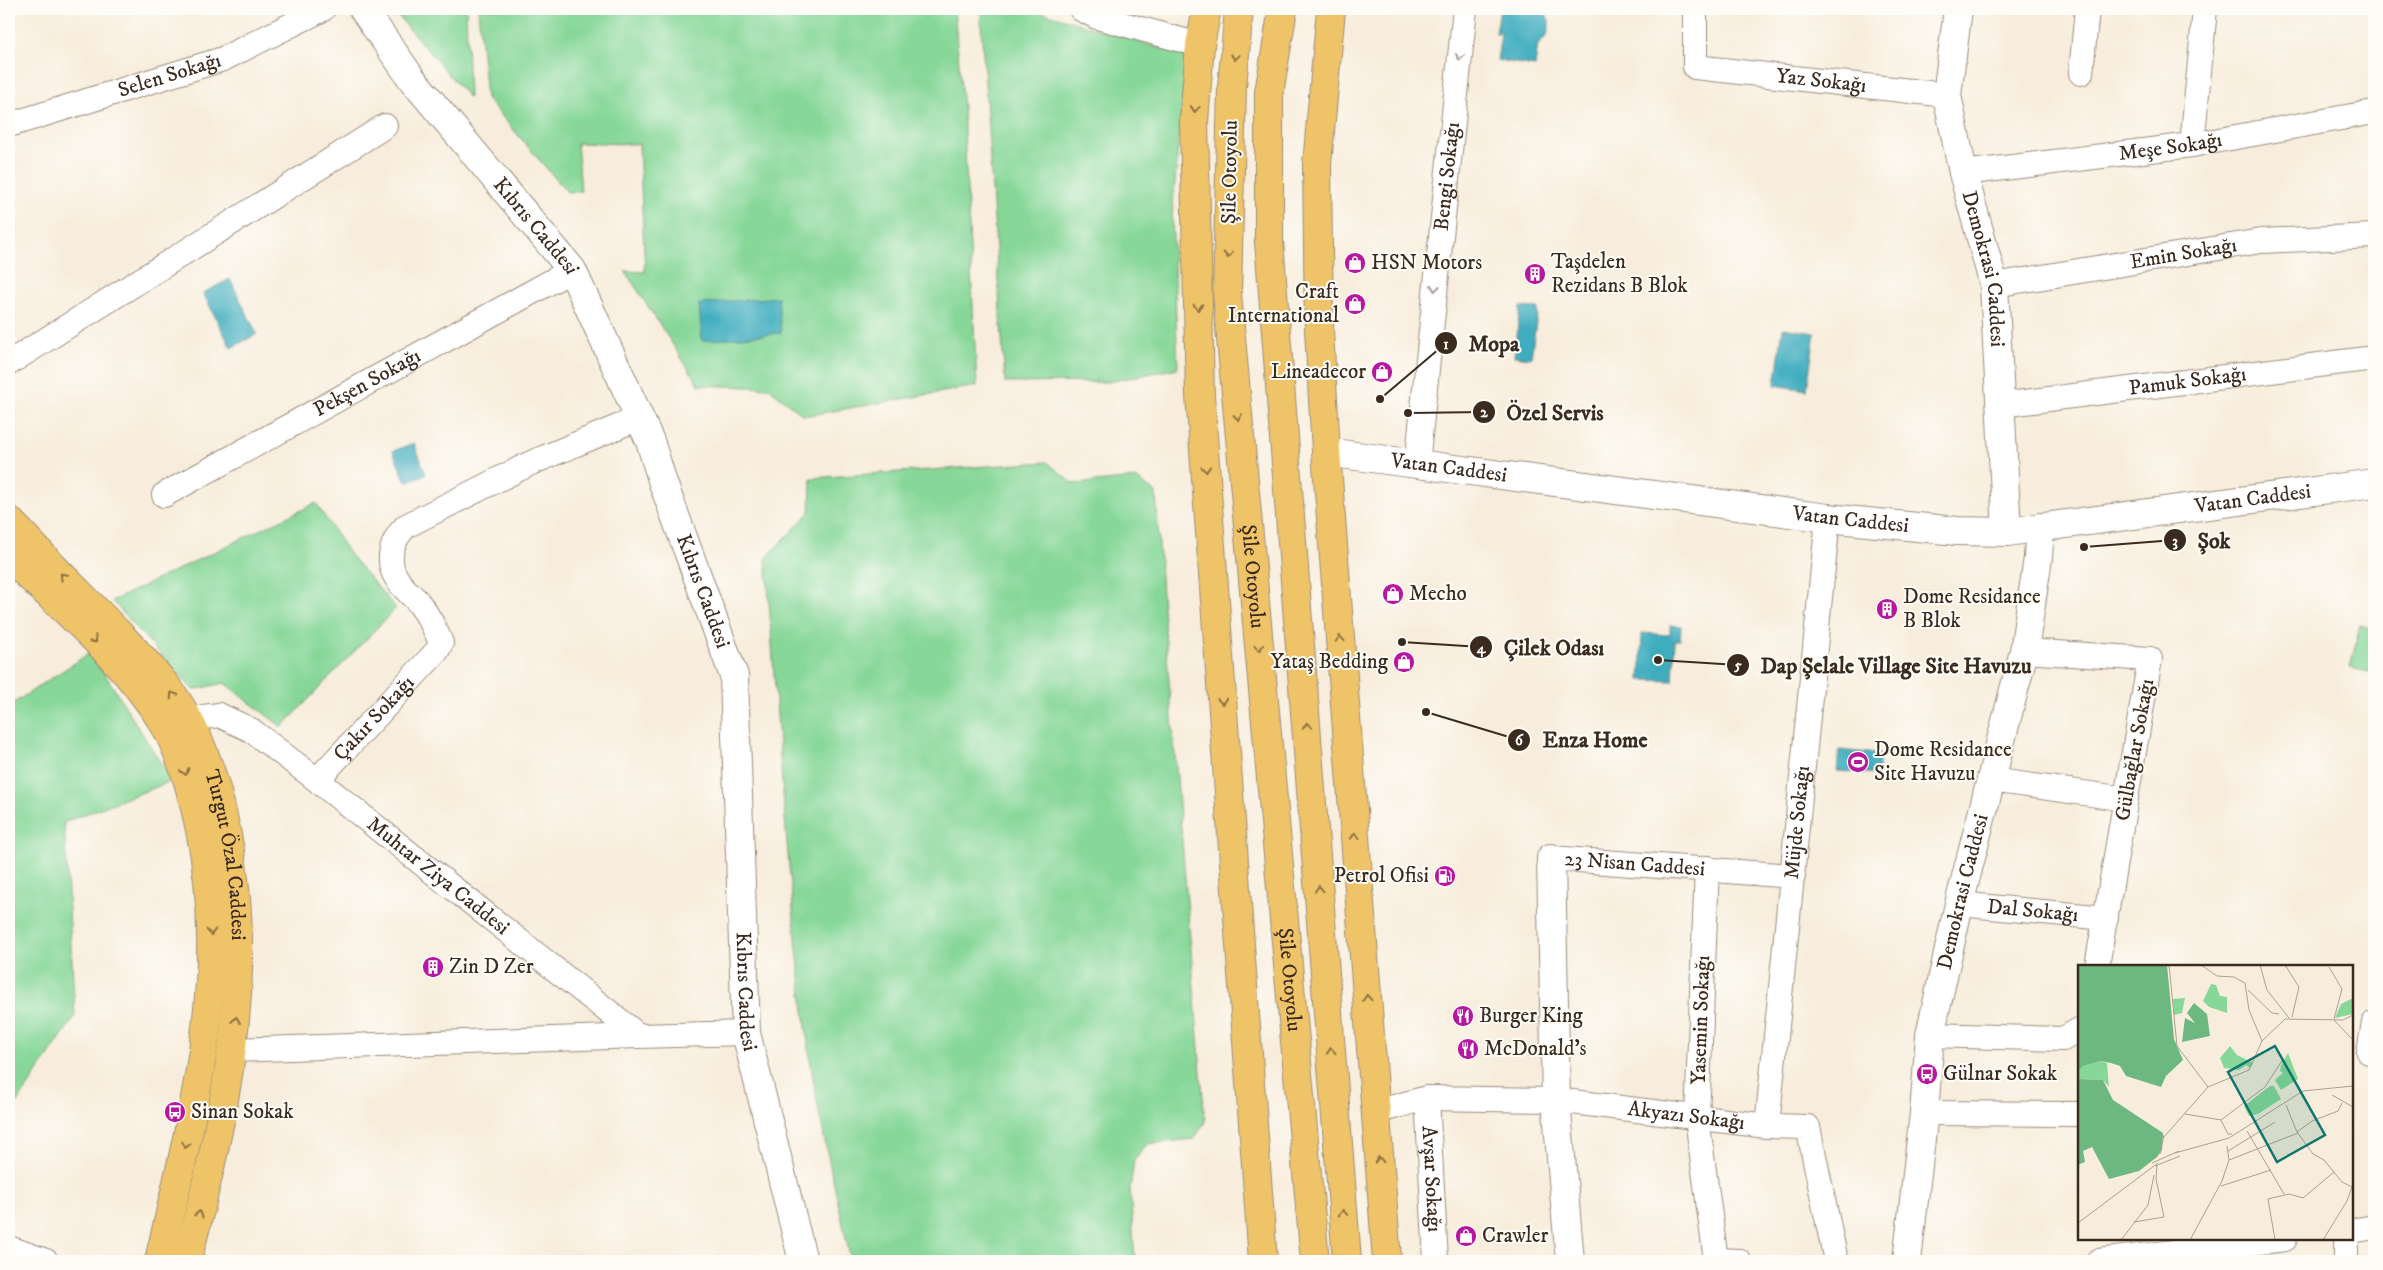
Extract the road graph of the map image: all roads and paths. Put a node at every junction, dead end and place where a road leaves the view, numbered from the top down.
1 (324, 9) edge
2 (362, 9) edge
3 (1081, 9) edge
4 (1207, 9) edge
5 (1239, 9) edge
6 (1283, 9) edge
7 (1331, 9) edge
8 (1465, 9) edge
9 (1695, 9) edge
10 (1958, 9) edge
11 (2087, 9) edge
12 (2205, 9) edge
13 (1200, 45) junction
14 (2081, 73) dead end
15 (1947, 95) junction
16 (2374, 112) edge
17 (9, 125) edge
18 (385, 126) dead end
19 (2192, 145) junction
20 (1964, 173) junction
21 (2374, 236) edge
22 (572, 270) junction
23 (1994, 286) junction
24 (2374, 358) edge
25 (9, 363) edge
26 (2001, 405) junction
27 (639, 418) junction
28 (1326, 452) junction
29 (1418, 464) junction
30 (2374, 483) edge
31 (164, 495) dead end
32 (1828, 518) junction
33 (11, 527) edge
34 (2040, 527) junction
35 (2007, 532) junction
36 (9, 557) edge
37 (2024, 651) junction
38 (176, 722) junction
39 (317, 780) junction
40 (1991, 780) junction
41 (2126, 799) junction
42 (1550, 858) joint
43 (1707, 868) junction
44 (1793, 876) junction
45 (1959, 904) junction
46 (2106, 918) junction
47 (2096, 965) edge
48 (2374, 1023) edge
49 (2078, 1031) edge
50 (746, 1033) junction
51 (1930, 1035) junction
52 (639, 1036) junction
53 (232, 1050) junction
54 (2365, 1054) edge
55 (1427, 1098) junction
56 (1556, 1100) junction
57 (1375, 1112) junction
58 (1924, 1113) junction
59 (2078, 1114) edge
60 (1697, 1118) junction
61 (1767, 1126) junction
62 (2374, 1227) edge
63 (2353, 1231) edge
64 (2276, 1240) edge
65 (2346, 1240) edge
66 (9, 1248) edge
67 (46, 1261) edge
68 (159, 1261) edge
69 (187, 1261) edge
70 (803, 1261) edge
71 (1263, 1261) edge
72 (1315, 1261) edge
73 (1347, 1261) edge
74 (1387, 1261) edge
75 (1436, 1261) edge
76 (1570, 1261) edge
77 (1724, 1261) edge
78 (1836, 1261) edge
79 (1907, 1261) edge
80 (2098, 1261) edge
81 (2346, 1261) edge

1 - 17 street, Selen Sokağı
2 - 22 street, Kıbrıs Caddesi
3 - 13 street
4 - 13 main road
5 -> 72 main road, Şile Otoyolu
73 -> 6 main road, Şile Otoyolu
7 - 28 main road
8 -> 29 street, Bengi Sokağı
9 - 15 street, Yaz Sokağı
10 - 15 street, Demokrasi Caddesi
11 - 14 street
12 - 19 street
13 -> 71 main road
15 - 20 street, Demokrasi Caddesi
16 - 19 street, Meşe Sokağı
18 - 25 street
19 - 20 street, Meşe Sokağı
20 - 23 street, Demokrasi Caddesi
21 - 23 street, Emin Sokağı
22 - 27 street, Kıbrıs Caddesi
22 - 31 street, Pekşen Sokağı
23 - 26 street, Demokrasi Caddesi
24 - 26 street, Pamuk Sokağı
26 - 35 street, Demokrasi Caddesi
27 - 39 street, Çakır Sokağı
27 - 50 street, Kıbrıs Caddesi
28 - 29 street, Vatan Caddesi
57 -> 28 main road
29 - 32 street, Vatan Caddesi
30 - 34 street, Vatan Caddesi
32 - 35 street, Vatan Caddesi
32 - 44 street, Müjde Sokağı
38 -> 33 main road, Turgut Özal Caddesi
34 - 35 street, Vatan Caddesi
34 - 37 street, Demokrasi Caddesi
36 -> 38 main road, Turgut Özal Caddesi
37 - 40 street, Demokrasi Caddesi
37 - 41 street, Gülbağlar Sokağı
38 - 39 street, Muhtar Ziya Caddesi
53 -> 38 main road, Turgut Özal Caddesi
38 -> 68 main road, Turgut Özal Caddesi
39 - 52 street, Muhtar Ziya Caddesi
40 - 41 street
40 - 45 street, Demokrasi Caddesi
41 - 46 street, Gülbağlar Sokağı
42 - 43 street, 23 Nisan Caddesi
42 - 56 street, 23 Nisan Caddesi
43 - 44 street, 23 Nisan Caddesi
43 - 60 street, Yasemin Sokağı
44 - 61 street, Müjde Sokağı
45 - 46 street, Dal Sokağı
45 - 51 street, Demokrasi Caddesi
46 - 47 street, Gülbağlar Sokağı
48 - 54 street
49 - 51 street
50 - 52 street
50 - 70 street, Kıbrıs Caddesi
51 - 58 street, Demokrasi Caddesi
52 - 53 street
69 -> 53 main road, Turgut Özal Caddesi
55 - 56 street, Akyazı Sokağı
55 - 57 street, Akyazı Sokağı
55 - 75 street, Avşar Sokağı
56 - 60 street, Akyazı Sokağı
56 - 76 street, 23 Nisan Caddesi
74 -> 57 main road
58 - 59 street
58 - 79 street, Demokrasi Caddesi
60 - 61 street, Akyazı Sokağı
60 - 77 street, Yasemin Sokağı
61 - 78 street, Akyazı Sokağı
62 - 63 street
64 - 80 street
65 - 81 street
66 - 67 street

